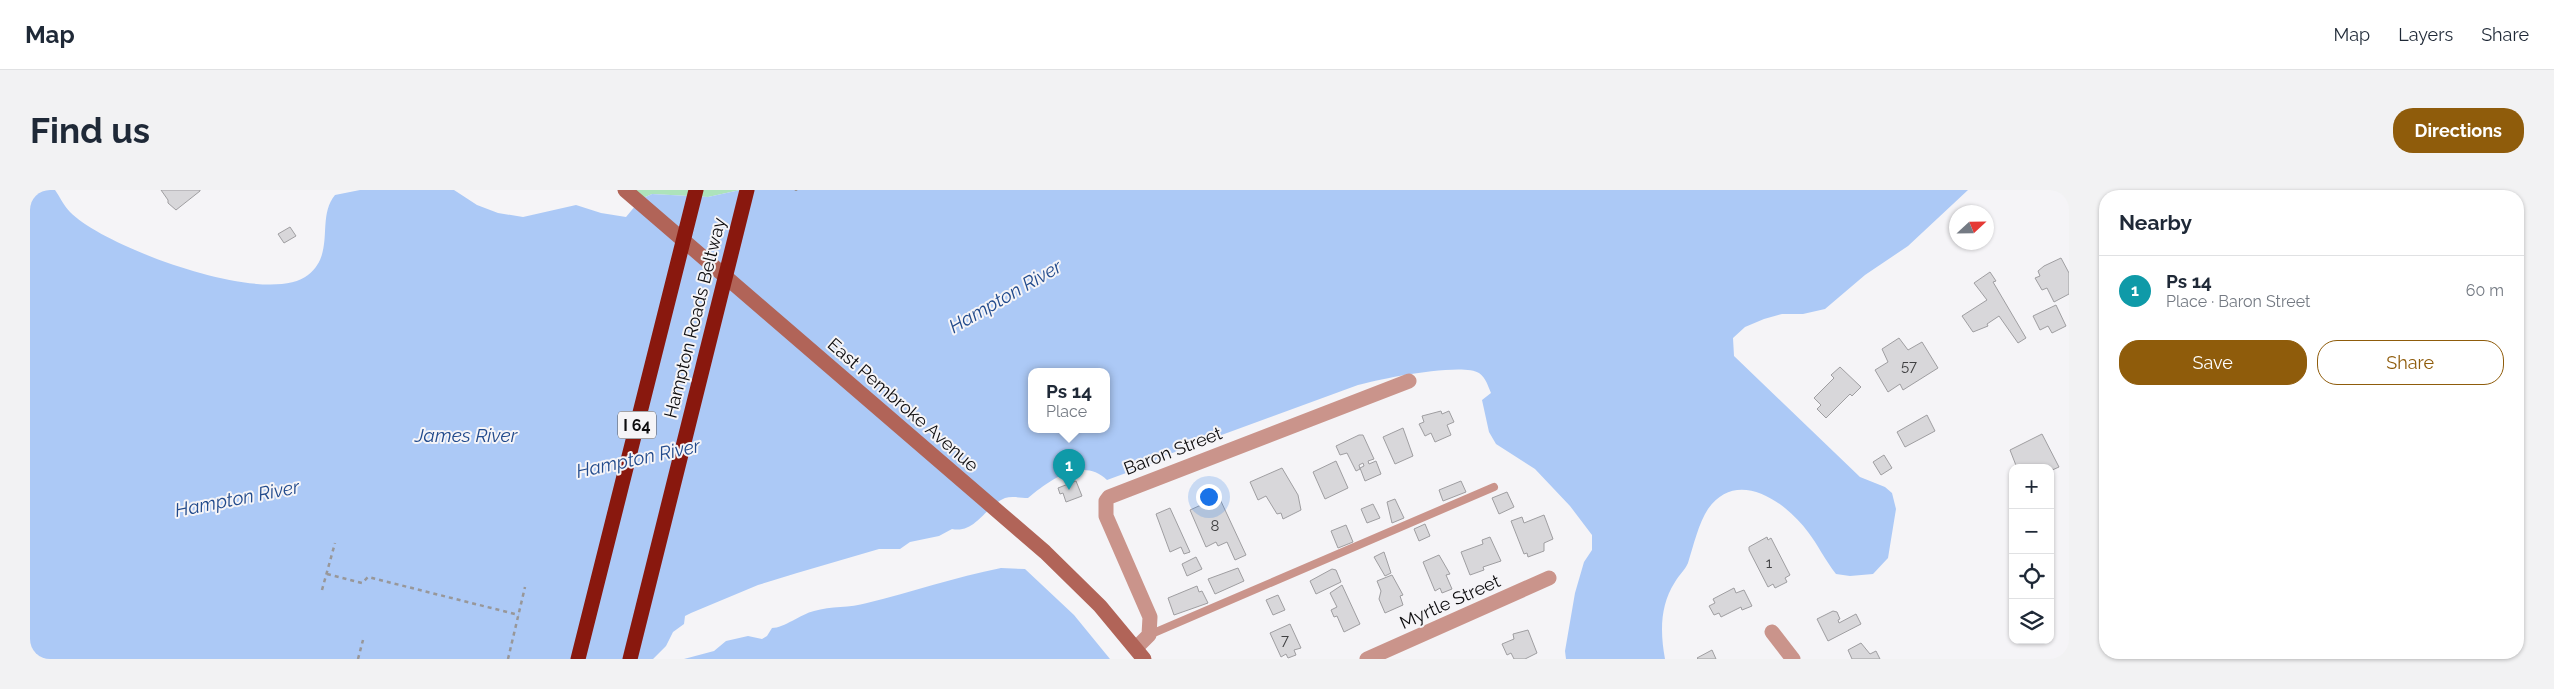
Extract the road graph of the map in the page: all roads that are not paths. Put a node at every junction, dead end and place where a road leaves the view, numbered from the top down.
1 (696, 190) edge
2 (746, 190) edge
3 (626, 191) edge
4 (1409, 381) dead end
5 (1494, 487) dead end
6 (1549, 578) dead end
7 (1772, 632) dead end
8 (1149, 635) junction
9 (1140, 654) edge
10 (578, 659) edge
11 (630, 659) edge
12 (1367, 659) edge
13 (1793, 659) edge

1 - 10 highway, Hampton Roads Beltway / I 64, bridge
2 - 11 highway, Hampton Roads Beltway, bridge
3 - 9 main road, East Pembroke Avenue, bridge
4 - 8 street, Baron Street
5 - 8 lane
6 - 12 street, Myrtle Street
7 - 13 street
8 - 9 street

